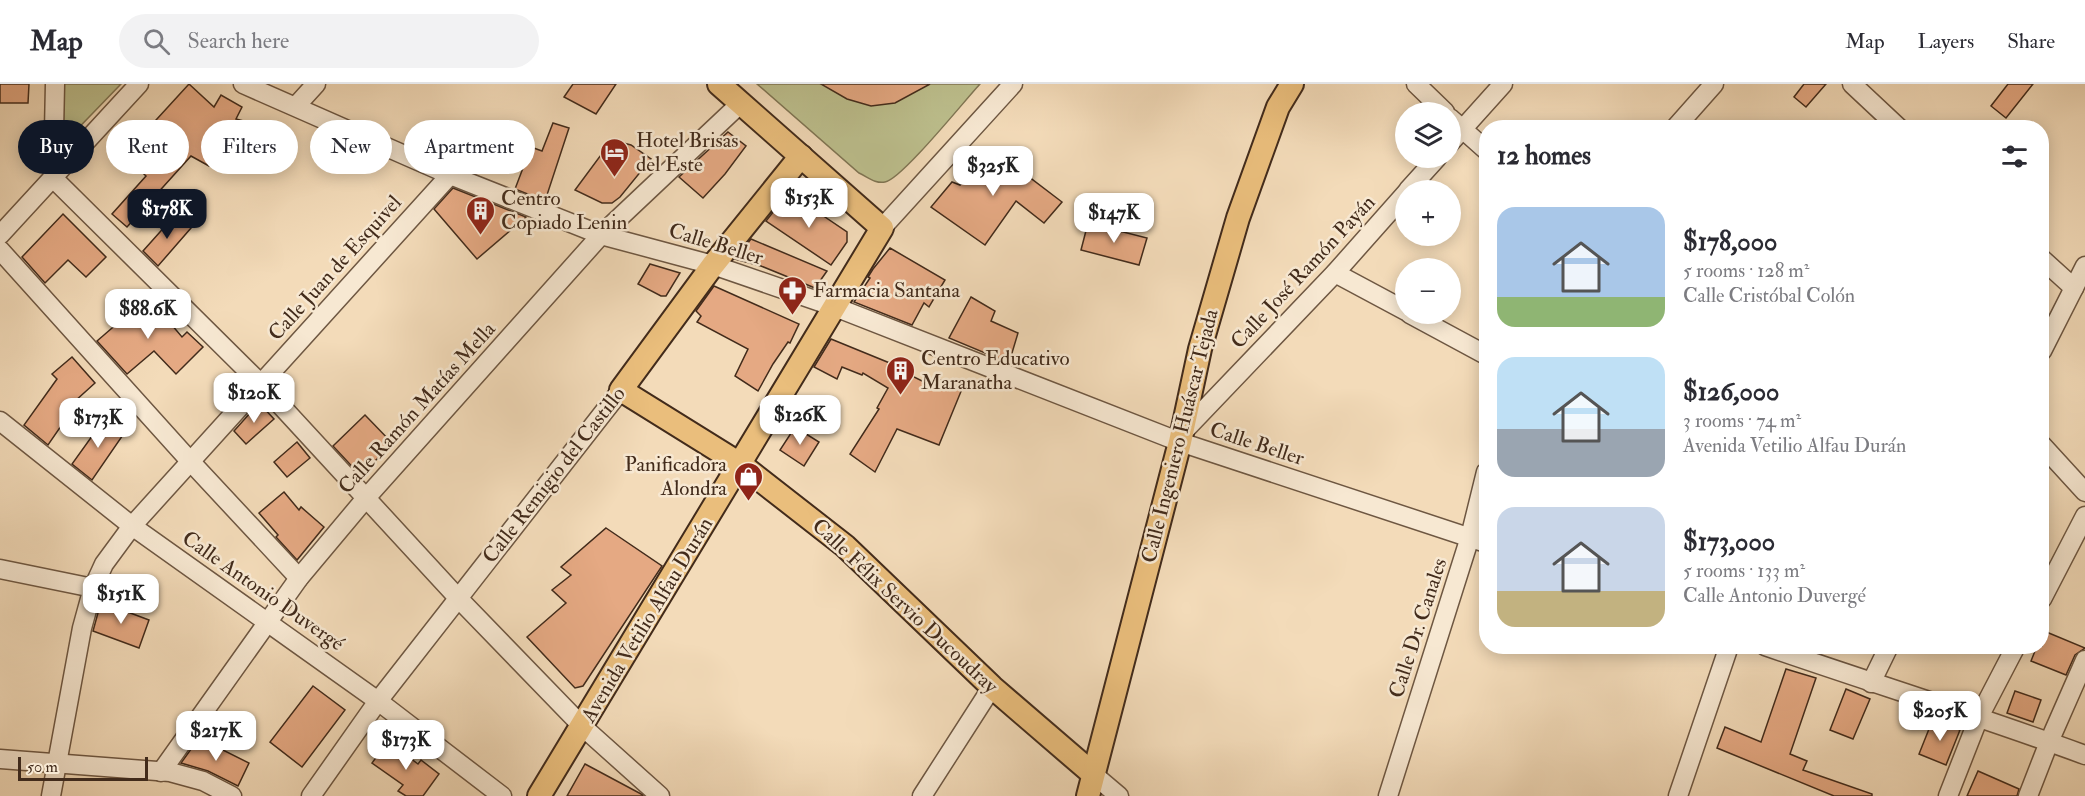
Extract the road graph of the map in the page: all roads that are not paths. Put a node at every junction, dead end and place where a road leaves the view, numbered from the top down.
1 (55, 84) edge
2 (139, 84) edge
3 (243, 84) edge
4 (316, 84) edge
5 (719, 84) edge
6 (1013, 84) edge
7 (1292, 84) edge
8 (1416, 84) edge
9 (1503, 84) edge
10 (1714, 84) edge
11 (1852, 84) edge
12 (1435, 102) edge
13 (741, 103) junction
14 (296, 106) junction
15 (1686, 120) edge
16 (1890, 120) edge
17 (1461, 123) edge
18 (1461, 134) edge
19 (1479, 146) edge
20 (801, 156) junction
21 (1428, 168) edge
22 (450, 175) junction
23 (53, 178) junction
24 (1418, 180) edge
25 (1395, 206) edge
26 (882, 228) junction
27 (0, 235) edge
28 (601, 235) junction
29 (0, 250) edge
30 (713, 265) junction
31 (2049, 265) edge
32 (2085, 266) edge
33 (1335, 273) junction
34 (2074, 288) junction
35 (1395, 305) edge
36 (835, 307) junction
37 (1429, 324) edge
38 (2049, 337) edge
39 (1479, 351) edge
40 (261, 384) junction
41 (621, 390) junction
42 (0, 421) edge
43 (1181, 437) junction
44 (2049, 453) edge
45 (190, 461) junction
46 (740, 464) junction
47 (2085, 492) edge
48 (366, 498) junction
49 (2084, 519) edge
50 (132, 526) junction
51 (1478, 540) edge
52 (0, 569) edge
53 (299, 578) junction
54 (2049, 586) edge
55 (93, 588) junction
56 (459, 599) junction
57 (267, 621) junction
58 (1726, 654) edge
59 (1788, 654) edge
60 (1885, 654) edge
61 (2012, 654) edge
62 (2085, 660) edge
63 (1871, 683) junction
64 (992, 687) junction
65 (378, 701) junction
66 (1979, 717) junction
67 (583, 727) junction
68 (2049, 742) junction
69 (2085, 755) edge
70 (0, 759) edge
71 (57, 763) junction
72 (161, 772) junction
73 (1090, 785) edge
74 (51, 796) edge
75 (232, 796) edge
76 (311, 796) edge
77 (502, 796) edge
78 (540, 796) edge
79 (660, 796) edge
80 (922, 796) edge
81 (1119, 796) edge
82 (1388, 796) edge
83 (1678, 796) edge
84 (1948, 796) edge
85 (2028, 796) edge

1 - 23 street
2 - 23 street
3 - 14 street, Calle Beller
4 - 14 street
5 - 13 main road
6 - 26 street
7 - 43 main road, Calle Ingeniero Huáscar Tejada
8 - 12 street
9 - 17 street
10 - 15 street
11 - 16 street
13 - 20 main road
13 - 28 street, Calle Ramón Matías Mella
14 - 22 street, Calle Beller
18 - 19 street
20 - 26 main road
20 - 30 main road, Calle Remigio del Castillo
21 - 24 street, Calle José Ramón Payán
22 - 28 street, Calle Beller
22 - 40 street, Calle Juan de Esquivel
23 - 27 street
23 - 40 street
25 - 33 street, Calle José Ramón Payán
26 - 36 main road, Avenida Vetilio Alfau Durán
28 - 30 street, Calle Beller
28 - 48 street, Calle Ramón Matías Mella
29 - 45 street
30 - 36 street, Calle Beller
30 - 41 main road, Calle Remigio del Castillo
31 - 34 street
32 - 34 street
33 - 35 street
33 - 43 street, Calle José Ramón Payán
34 - 38 street
36 - 43 street, Calle Beller
36 - 46 main road, Avenida Vetilio Alfau Durán
37 - 39 street
40 - 45 street, Calle Juan de Esquivel
40 - 48 street
41 - 46 main road, Calle Félix Servio Ducoudray
41 - 56 street, Calle Remigio del Castillo
42 - 50 street, Calle Antonio Duvergé
43 - 51 street, Calle Beller
43 - 73 main road, Calle Ingeniero Huáscar Tejada
44 - 47 street
45 - 50 street, Calle Juan de Esquivel
45 - 53 street
46 - 64 main road, Calle Félix Servio Ducoudray
46 - 67 main road, Avenida Vetilio Alfau Durán
48 - 53 street, Calle Ramón Matías Mella
48 - 56 street
49 - 54 street
50 - 55 street, Calle Juan de Esquivel
50 - 57 street, Calle Antonio Duvergé
51 - 82 street, Calle Dr. Canales
52 - 55 street
53 - 57 street, Calle Ramón Matías Mella
55 - 71 street, Calle Juan de Esquivel
56 - 65 street, Calle Remigio del Castillo
56 - 67 street
57 - 65 street, Calle Antonio Duvergé
57 - 72 street, Calle Ramón Matías Mella
58 - 83 street
59 - 63 street
60 - 63 street
61 - 66 street
62 - 68 street
63 - 66 street
64 - 73 main road, Calle Félix Servio Ducoudray
64 - 80 street
65 - 76 street, Calle Remigio del Castillo
65 - 77 street, Calle Antonio Duvergé
66 - 68 street
66 - 84 street
67 - 78 main road, Avenida Vetilio Alfau Durán
67 - 79 street
68 - 69 street
68 - 85 street
70 - 71 street
71 - 72 street
71 - 74 street, Calle Juan de Esquivel
72 - 75 street
73 - 81 street, Calle Félix Servio Ducoudray

